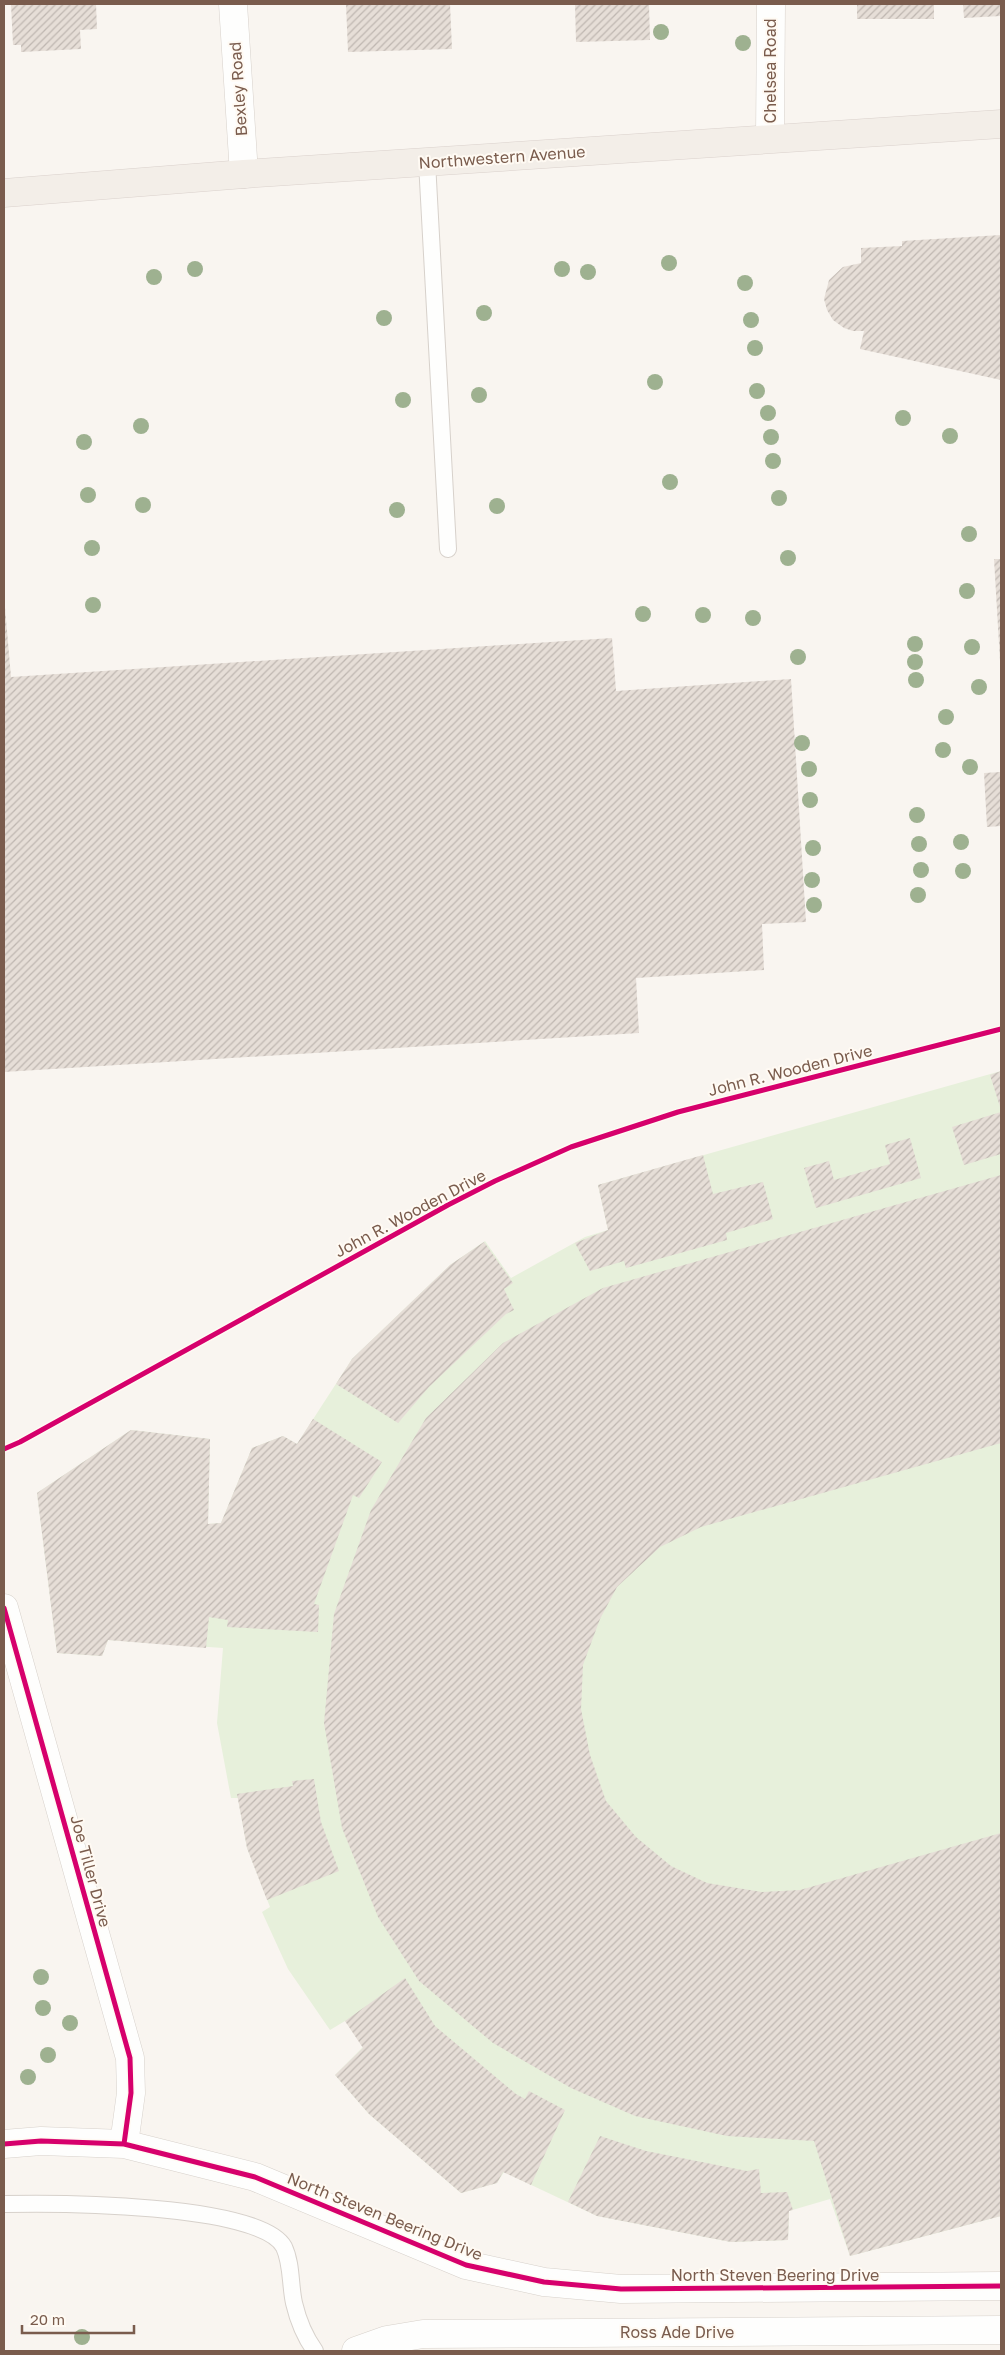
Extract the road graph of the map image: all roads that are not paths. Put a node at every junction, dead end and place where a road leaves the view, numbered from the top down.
1 (233, 4) edge
2 (771, 4) edge
3 (1001, 124) edge
4 (770, 138) junction
5 (427, 162) junction
6 (244, 174) junction
7 (4, 192) edge
8 (448, 549) dead end
9 (4, 1608) edge
10 (4, 2144) edge
11 (124, 2144) junction
12 (4, 2204) edge
13 (1001, 2286) edge
14 (1001, 2330) edge
15 (315, 2351) edge
16 (356, 2351) edge

1 - 6 street, Bexley Road
2 - 4 street, Chelsea Road
3 - 4 main road, Northwestern Avenue
4 - 5 main road, Northwestern Avenue
5 - 6 main road, Northwestern Avenue
5 - 8 lane
6 - 7 main road, Northwestern Avenue
9 - 11 street, Joe Tiller Drive
10 - 11 street, North Steven Beering Drive
11 - 13 street, North Steven Beering Drive
12 - 15 lane
14 - 16 street, Ross Ade Drive

